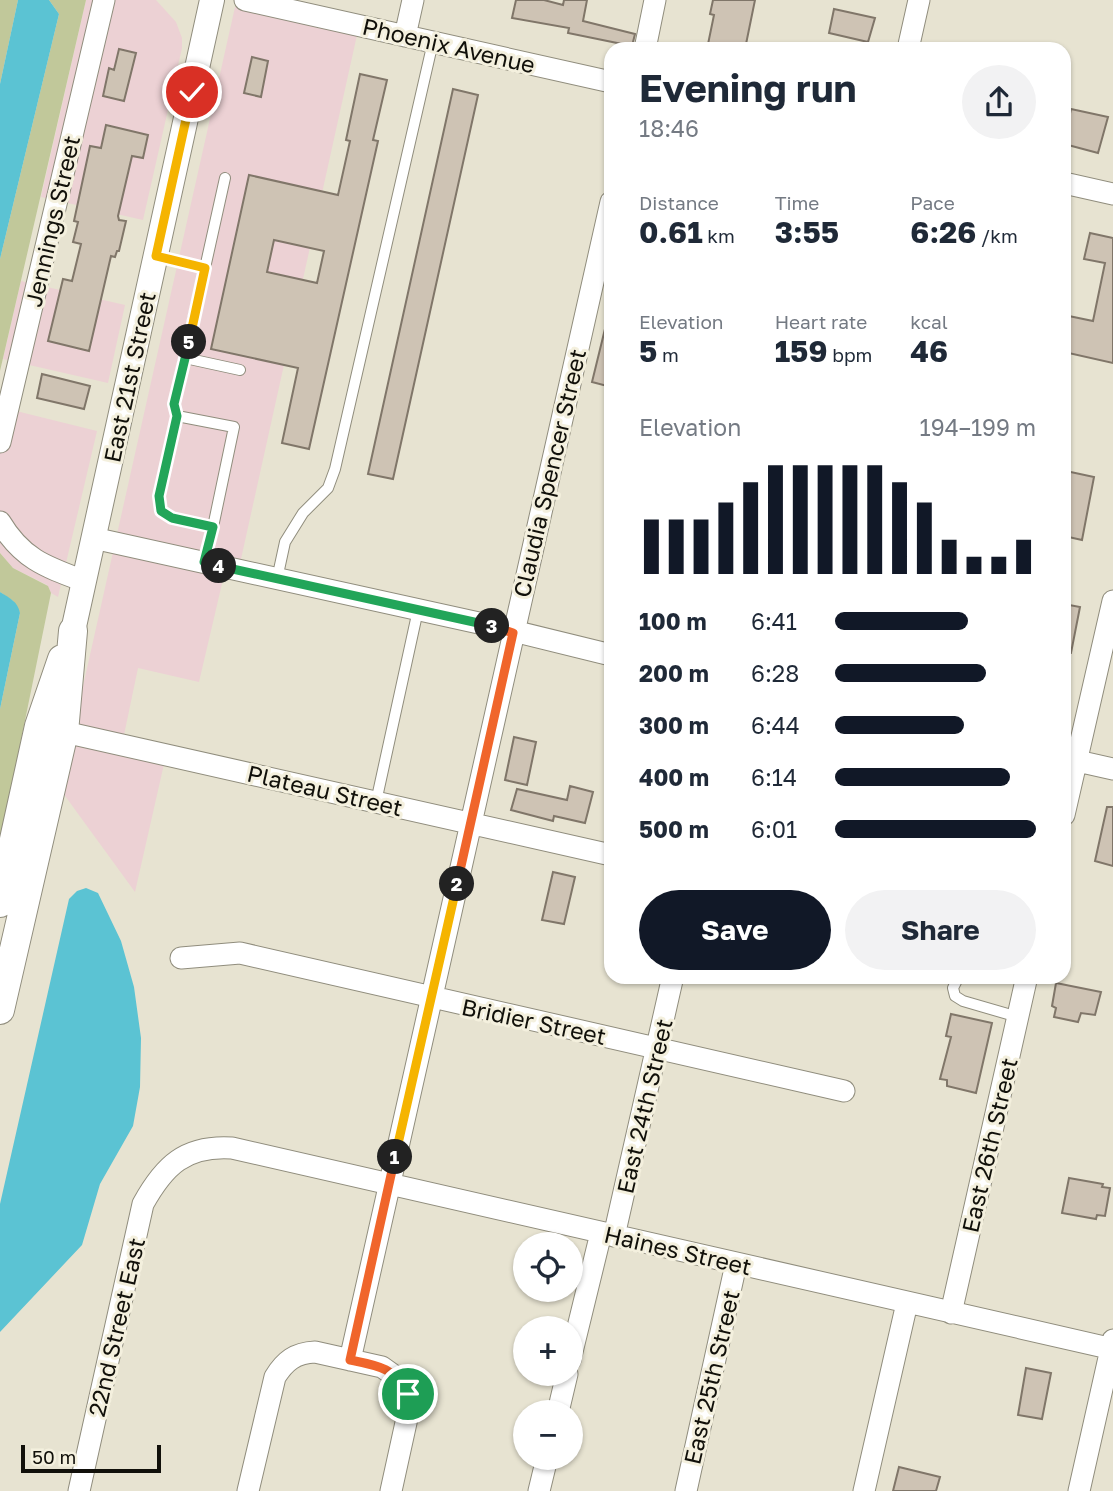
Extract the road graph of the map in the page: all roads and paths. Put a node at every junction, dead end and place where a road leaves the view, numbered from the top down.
1 (104, 0) edge
2 (212, 0) edge
3 (245, 0) edge
4 (413, 0) edge
5 (655, 0) edge
6 (919, 0) edge
7 (405, 36) junction
8 (433, 42) junction
9 (646, 42) edge
10 (910, 42) edge
11 (604, 80) edge
12 (225, 178) dead end
13 (1071, 185) edge
14 (1113, 194) edge
15 (604, 233) edge
16 (156, 256) junction
17 (205, 268) junction
18 (185, 358) junction
19 (240, 370) dead end
20 (177, 416) junction
21 (0, 442) edge
22 (0, 522) edge
23 (213, 527) junction
24 (93, 538) junction
25 (204, 562) junction
26 (276, 579) junction
27 (84, 580) junction
28 (1113, 601) edge
29 (418, 610) junction
30 (73, 631) joint
31 (513, 633) junction
32 (604, 653) edge
33 (51, 729) junction
34 (1071, 756) edge
35 (1071, 760) edge
36 (1113, 769) edge
37 (376, 802) junction
38 (470, 823) junction
39 (604, 853) edge
40 (0, 903) edge
41 (181, 958) dead end
42 (671, 984) edge
43 (955, 984) edge
44 (1025, 984) edge
45 (431, 999) junction
46 (0, 1010) edge
47 (1018, 1017) junction
48 (657, 1048) junction
49 (844, 1091) dead end
50 (389, 1184) junction
51 (143, 1205) joint
52 (608, 1234) junction
53 (737, 1264) junction
54 (907, 1303) junction
55 (951, 1313) junction
56 (583, 1317) edge
57 (1112, 1346) edge
58 (350, 1360) junction
59 (544, 1470) edge
60 (79, 1491) edge
61 (248, 1491) edge
62 (391, 1491) edge
63 (539, 1491) edge
64 (686, 1491) edge
65 (864, 1491) edge
66 (1079, 1491) edge

1 - 21 street, Jennings Street
2 - 16 street, East 21st Street
3 - 7 street, Phoenix Avenue
4 - 7 street
5 - 9 street
6 - 10 street
7 - 8 street, Phoenix Avenue
8 - 11 street, Phoenix Avenue
8 - 26 lane
12 - 17 lane
13 - 14 street
15 - 31 street, Claudia Spencer Street
16 - 17 lane
16 - 24 street, East 21st Street
17 - 18 lane
18 - 19 lane
18 - 20 lane
20 - 23 lane
20 - 23 lane
22 - 27 street
23 - 25 lane
24 - 25 street
24 - 27 street, East 21st Street
25 - 26 street
26 - 29 street
27 - 30 street, East 21st Street
28 - 34 street
29 - 31 street
29 - 37 lane
30 - 33 main road, East 21st Street
31 - 32 street
31 - 38 street, Claudia Spencer Street
33 - 37 street, Plateau Street
33 - 40 main road, East 21st Street
33 - 46 main road, East 21st Street
35 - 36 street
37 - 38 street, Plateau Street
38 - 39 street, Plateau Street
38 - 45 street, Claudia Spencer Street
41 - 45 street, Bridier Street
42 - 48 street, East 24th Street
43 - 47 lane
44 - 47 street, East 26th Street
45 - 48 street, Bridier Street
45 - 50 street, Claudia Spencer Street
47 - 55 street, East 26th Street
48 - 49 street, Bridier Street
48 - 52 street, East 24th Street
50 - 51 street, Haines Street
50 - 52 street, Haines Street
50 - 58 street, Claudia Spencer Street
51 - 60 street, 22nd Street East
52 - 53 street, Haines Street
52 - 56 street, East 24th Street
53 - 54 street, Haines Street
53 - 64 street, East 25th Street
54 - 55 street, Haines Street
54 - 65 street
55 - 57 street, Haines Street
57 - 66 street
58 - 61 street
58 - 62 street
59 - 63 street

